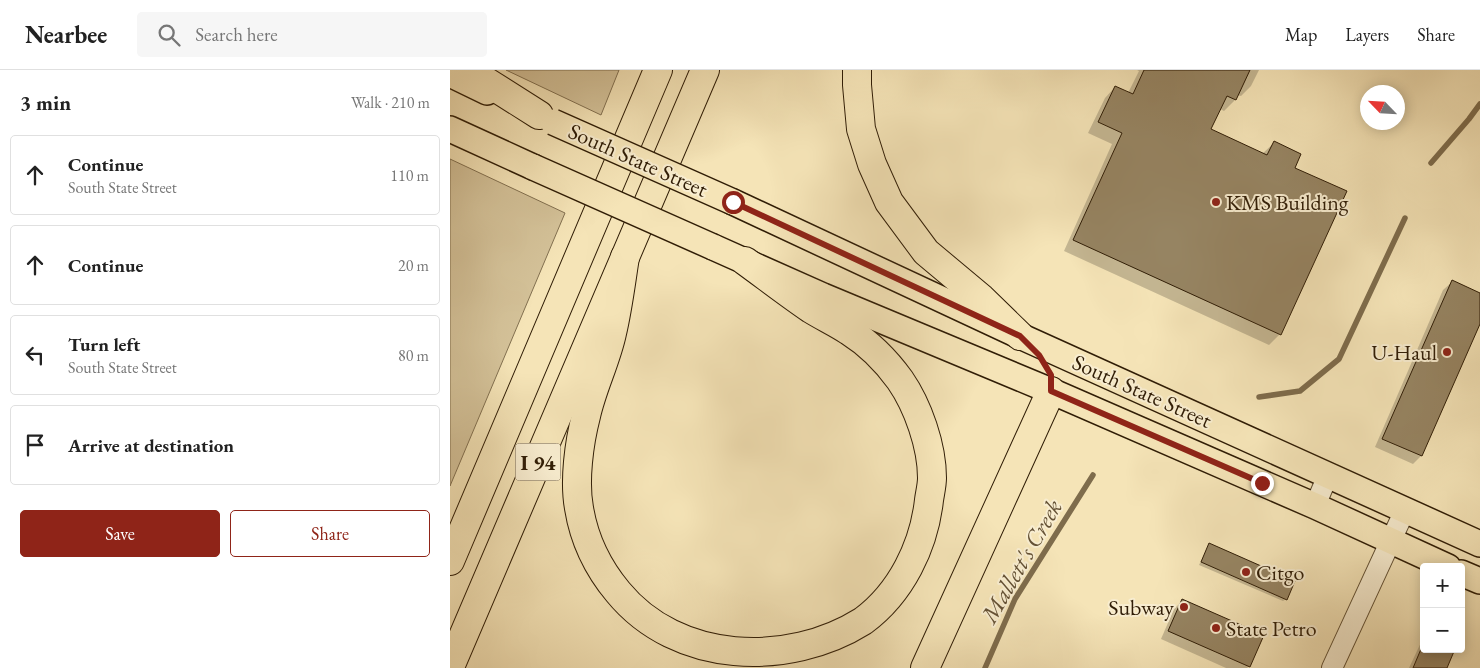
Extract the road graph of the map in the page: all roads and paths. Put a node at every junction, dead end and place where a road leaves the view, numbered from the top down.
1 (468, 70) edge
2 (640, 70) edge
3 (658, 70) edge
4 (705, 70) edge
5 (858, 70) edge
6 (450, 74) edge
7 (546, 119) junction
8 (450, 129) edge
9 (625, 257) junction
10 (745, 261) junction
11 (1020, 336) junction
12 (1051, 391) junction
13 (1328, 475) junction
14 (1315, 506) junction
15 (1405, 510) junction
16 (450, 533) edge
17 (1390, 542) junction
18 (1480, 544) edge
19 (450, 560) edge
20 (1439, 563) edge
21 (1465, 575) edge
22 (1480, 581) edge
23 (450, 667) edge
24 (925, 668) edge
25 (1332, 668) edge

1 - 7 highway
2 - 16 highway
3 - 19 highway, I 94
4 - 9 highway, I 94
5 - 11 highway
6 - 7 main road, South State Street
7 - 11 main road, South State Street, bridge
8 - 10 main road, South State Street, bridge
9 - 10 highway
9 - 23 highway, I 94
10 - 12 main road, South State Street
11 - 12 main road
11 - 13 main road, South State Street
12 - 14 main road, South State Street
12 - 24 highway
13 - 14 street
13 - 15 main road, South State Street
14 - 17 main road, South State Street
15 - 17 street
15 - 18 main road, South State Street
17 - 20 main road, South State Street
17 - 25 street
21 - 22 main road

